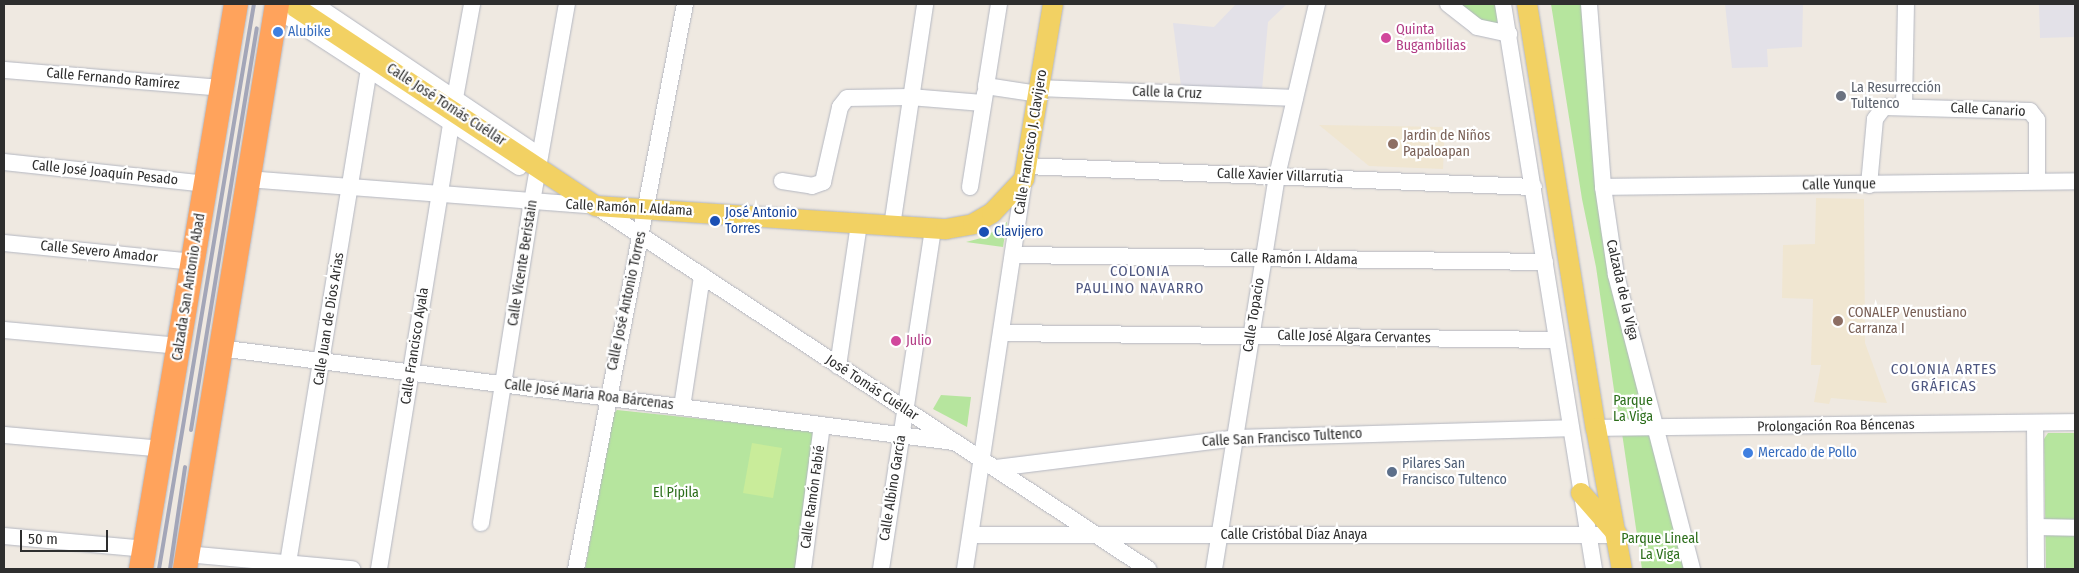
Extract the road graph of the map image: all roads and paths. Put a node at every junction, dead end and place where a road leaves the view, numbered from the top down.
1 (236, 4) edge
2 (472, 4) edge
3 (567, 4) edge
4 (685, 4) edge
5 (925, 4) edge
6 (999, 4) edge
7 (1053, 4) edge
8 (1069, 4) edge
9 (1317, 4) edge
10 (1448, 4) edge
11 (1503, 4) edge
12 (1527, 4) edge
13 (1589, 4) edge
14 (1906, 4) edge
15 (290, 6) edge
16 (1509, 34) junction
17 (1047, 43) junction
18 (369, 69) junction
19 (4, 70) edge
20 (986, 86) junction
21 (222, 88) junction
22 (1039, 91) junction
23 (910, 96) junction
24 (455, 98) junction
25 (1295, 98) junction
26 (983, 103) junction
27 (1904, 107) junction
28 (451, 122) junction
29 (4, 162) edge
30 (538, 167) junction
31 (1025, 172) junction
32 (1276, 176) junction
33 (247, 179) junction
34 (782, 181) dead end
35 (2037, 181) junction
36 (2075, 181) edge
37 (206, 184) junction
38 (1869, 185) junction
39 (1534, 186) junction
40 (350, 187) junction
41 (970, 187) dead end
42 (1603, 187) junction
43 (439, 193) junction
44 (532, 202) junction
45 (596, 206) junction
46 (646, 209) junction
47 (859, 223) junction
48 (892, 226) junction
49 (932, 228) junction
50 (641, 236) junction
51 (4, 243) edge
52 (1013, 255) junction
53 (1263, 259) junction
54 (194, 262) junction
55 (1545, 262) junction
56 (702, 276) junction
57 (4, 330) edge
58 (1001, 333) junction
59 (1251, 336) junction
60 (1556, 340) junction
61 (180, 346) junction
62 (219, 348) junction
63 (322, 361) junction
64 (838, 366) junction
65 (411, 372) junction
66 (504, 384) junction
67 (608, 398) junction
68 (682, 407) junction
69 (905, 409) junction
70 (2075, 422) edge
71 (2035, 423) junction
72 (822, 425) junction
73 (1569, 428) junction
74 (1596, 428) junction
75 (1658, 428) junction
76 (4, 434) edge
77 (901, 436) junction
78 (1236, 438) junction
79 (958, 443) junction
80 (162, 449) junction
81 (982, 458) junction
82 (996, 468) junction
83 (1581, 493) junction
84 (481, 523) dead end
85 (2036, 527) junction
86 (2075, 528) edge
87 (1588, 533) junction
88 (971, 534) junction
89 (1098, 535) junction
90 (1219, 535) junction
91 (1617, 535) junction
92 (4, 536) edge
93 (143, 559) edge
94 (185, 562) edge
95 (287, 567) edge
96 (352, 569) edge
97 (379, 569) edge
98 (576, 569) edge
99 (803, 569) edge
100 (881, 569) edge
101 (965, 569) edge
102 (1148, 569) edge
103 (1214, 569) edge
104 (1594, 569) edge
105 (1622, 569) edge
106 (1692, 569) edge
107 (2036, 569) edge

1 - 21 highway, Calzada San Antonio Abad
2 - 24 street
3 - 30 street, Calle Vicente Beristain
4 - 46 street, Calle José Antonio Torres
5 - 23 street
6 - 20 street
7 - 17 main road, Calle Francisco J. Clavijero
8 - 17 main road
9 - 25 street, Calle Topacio
10 - 16 street
11 - 16 street
12 - 74 main road
13 - 42 street, Calzada de la Viga
14 - 27 street
15 - 18 street
15 - 24 street
15 - 30 main road, Calle José Tomás Cuéllar
15 - 33 highway
16 - 39 street
17 - 22 main road, Calle Francisco J. Clavijero
18 - 28 street
18 - 40 street, Calle Juan de Dios Arias
19 - 21 street, Calle Fernando Ramírez
20 - 22 street, Calle la Cruz
20 - 26 street
21 - 37 highway, Calzada San Antonio Abad
22 - 25 street, Calle la Cruz
22 - 31 main road, Calle Francisco J. Clavijero
23 - 26 street
23 - 34 street
23 - 48 street
24 - 30 street
25 - 32 street, Calle Topacio
26 - 41 street
27 - 35 street, Calle Canario
27 - 38 street
28 - 30 street
28 - 43 street, Calle Francisco Ayala
29 - 37 street, Calle José Joaquín Pesado
30 - 44 street, Calle Vicente Beristain
30 - 45 main road, Calle José Tomás Cuéllar
31 - 32 street, Calle Xavier Villarrutia
31 - 49 main road, Calle Ramón I. Aldama
31 - 52 street, Calle Francisco J. Clavijero
32 - 39 street, Calle Xavier Villarrutia
32 - 53 street, Calle Topacio
33 - 40 street, Calle Ramón I. Aldama
33 - 62 highway
35 - 36 street, Calle Yunque
35 - 38 street, Calle Yunque
37 - 54 highway, Calzada San Antonio Abad
38 - 42 street, Calle Yunque
39 - 55 street
40 - 43 street, Calle Ramón I. Aldama
40 - 63 street, Calle Juan de Dios Arias
42 - 75 street, Calzada de la Viga
43 - 44 street, Calle Ramón I. Aldama
43 - 65 street, Calle Francisco Ayala
44 - 45 street, Calle Ramón I. Aldama
44 - 66 street, Calle Vicente Beristain
45 - 46 main road, Calle Ramón I. Aldama
45 - 50 street, José Tomás Cuéllar
46 - 47 main road, Calle Ramón I. Aldama
46 - 50 street, Calle José Antonio Torres
47 - 48 main road, Calle Ramón I. Aldama
47 - 64 street
48 - 49 main road, Calle Ramón I. Aldama
49 - 69 street, Calle Albino García
50 - 56 street, José Tomás Cuéllar
50 - 67 street, Calle José Antonio Torres
51 - 54 street, Calle Severo Amador
52 - 53 street, Calle Ramón I. Aldama
52 - 58 street, Calle Francisco J. Clavijero
53 - 55 street, Calle Ramón I. Aldama
53 - 59 street, Calle Topacio
54 - 61 highway, Calzada San Antonio Abad
55 - 60 street
56 - 64 street, José Tomás Cuéllar
56 - 68 street
57 - 61 street
58 - 59 street, Calle José Algara Cervantes
58 - 81 street, Calle Francisco J. Clavijero
59 - 60 street, Calle José Algara Cervantes
59 - 78 street, Calle Topacio
60 - 73 street
61 - 80 highway, Calzada San Antonio Abad
62 - 63 street, Calle José María Roa Bárcenas
62 - 94 highway
63 - 65 street, Calle José María Roa Bárcenas
63 - 95 street, Calle Juan de Dios Arias
64 - 69 street, José Tomás Cuéllar
65 - 66 street, Calle José María Roa Bárcenas
65 - 97 street, Calle Francisco Ayala
66 - 67 street, Calle José María Roa Bárcenas
66 - 84 street, Calle Vicente Beristain
67 - 68 street, Calle José María Roa Bárcenas
67 - 98 street, Calle José Antonio Torres
68 - 72 street, Calle José María Roa Bárcenas
69 - 77 street, Calle Albino García
69 - 79 street, José Tomás Cuéllar
70 - 71 street, Prolongación Roa Béncenas
71 - 75 street, Prolongación Roa Béncenas
71 - 85 street
72 - 77 street, Calle José María Roa Bárcenas
72 - 99 street, Calle Ramón Fabié
73 - 78 street, Calle San Francisco Tultenco
73 - 83 street
74 - 75 street, Prolongación Roa Béncenas
74 - 91 main road
75 - 106 street, Calzada de la Viga
76 - 80 street
77 - 79 street, Calle José María Roa Bárcenas
77 - 100 street, Calle Albino García
78 - 82 street, Calle San Francisco Tultenco
78 - 90 street, Calle Topacio
79 - 81 street, José Tomás Cuéllar
80 - 93 highway, Calzada San Antonio Abad
81 - 82 street, José Tomás Cuéllar
81 - 88 street, Calle Francisco J. Clavijero
82 - 89 street, José Tomás Cuéllar
83 - 87 street
83 - 91 main road
85 - 86 street
85 - 107 street
87 - 90 street, Calle Cristóbal Díaz Anaya
87 - 91 street, Calle Cristóbal Díaz Anaya
87 - 104 street
88 - 89 street, Calle Cristóbal Díaz Anaya
88 - 101 street, Calle Francisco J. Clavijero
89 - 90 street, Calle Cristóbal Díaz Anaya
89 - 102 street, José Tomás Cuéllar
90 - 103 street, Calle Topacio
91 - 105 main road
92 - 93 street
94 - 95 street
95 - 96 street

